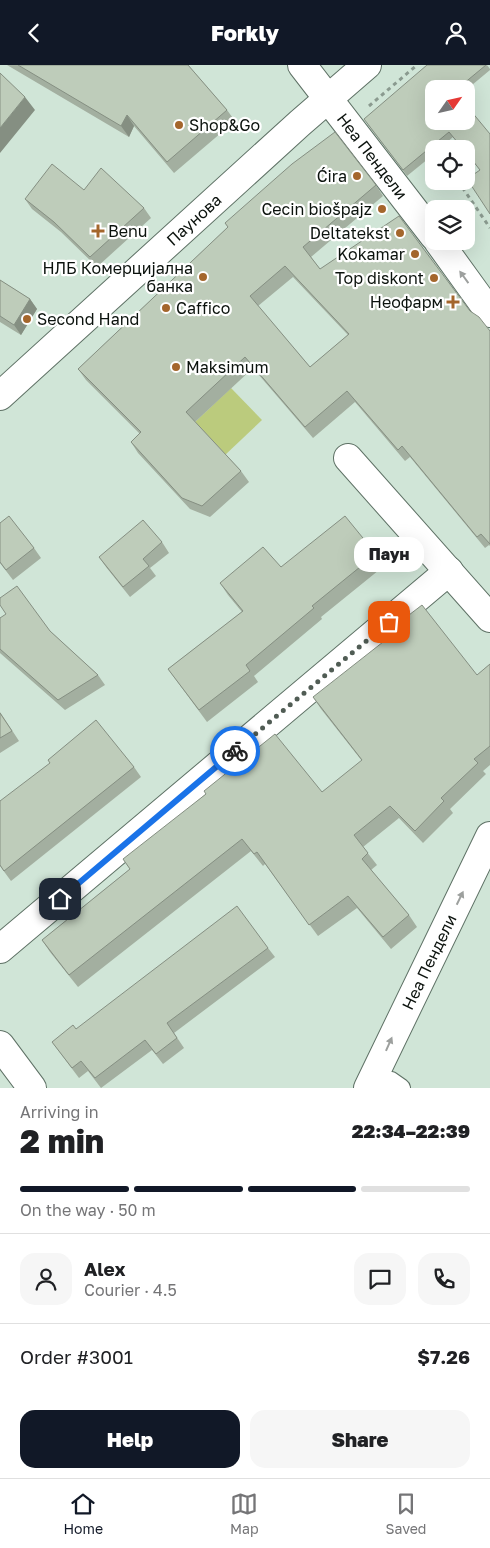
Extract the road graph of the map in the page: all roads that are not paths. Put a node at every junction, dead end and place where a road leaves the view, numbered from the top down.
1 (302, 65) edge
2 (367, 65) edge
3 (329, 99) junction
4 (425, 224) edge
5 (444, 250) edge
6 (490, 313) edge
7 (0, 396) edge
8 (348, 457) dead end
9 (449, 571) junction
10 (490, 618) edge
11 (490, 836) edge
12 (0, 949) edge
13 (0, 1045) edge
14 (371, 1082) edge
15 (32, 1088) edge
16 (401, 1088) edge

1 - 3 street, Неа Пендели
2 - 3 street, Паунова
3 - 4 street, Неа Пендели
3 - 7 street, Паунова
6 -> 5 street
8 - 9 street
9 - 10 street
9 - 12 street
14 -> 11 street, Неа Пендели
13 - 15 street
14 - 16 lane

